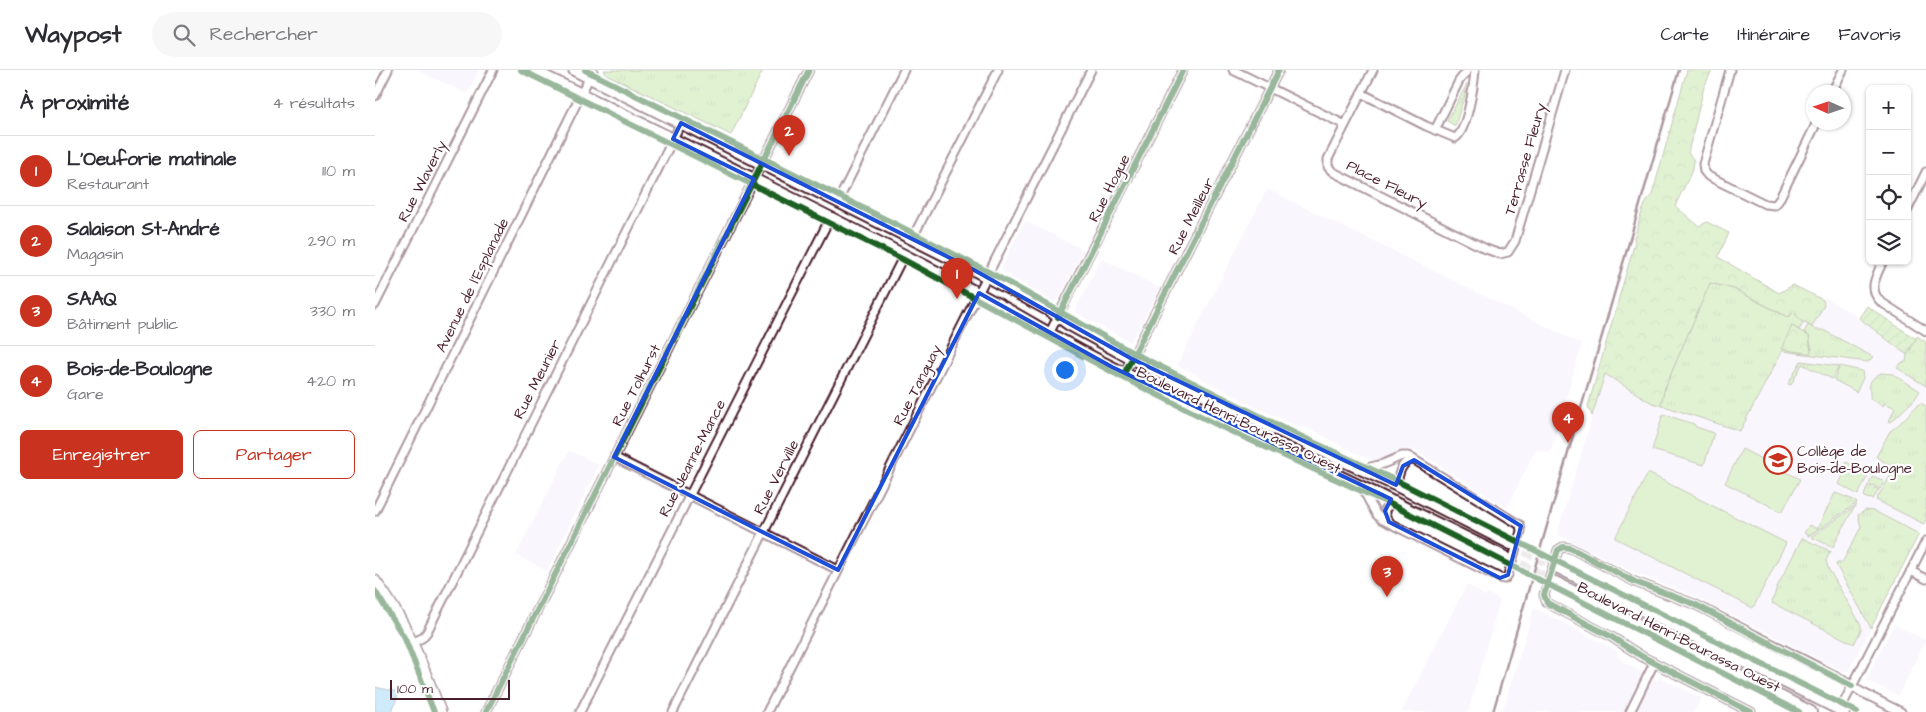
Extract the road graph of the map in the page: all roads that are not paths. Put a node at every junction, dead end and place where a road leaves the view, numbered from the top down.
1 (388, 70) edge
2 (493, 70) edge
3 (532, 70) edge
4 (574, 70) edge
5 (809, 70) edge
6 (904, 70) edge
7 (998, 70) edge
8 (1091, 70) edge
9 (1183, 70) edge
10 (1233, 70) edge
11 (1279, 70) edge
12 (1373, 70) edge
13 (1468, 70) edge
14 (1475, 70) edge
15 (1565, 70) edge
16 (1730, 70) edge
17 (1843, 70) edge
18 (591, 74) edge
19 (1836, 85) edge
20 (1270, 87) junction
21 (582, 94) junction
22 (1361, 94) junction
23 (375, 96) edge
24 (681, 123) junction
25 (1345, 125) junction
26 (1435, 130) junction
27 (1813, 130) edge
28 (673, 139) junction
29 (762, 163) junction
30 (1926, 172) edge
31 (754, 179) junction
32 (837, 201) junction
33 (1911, 203) edge
34 (829, 218) junction
35 (913, 238) junction
36 (1507, 253) joint
37 (904, 255) junction
38 (1881, 265) edge
39 (987, 277) junction
40 (979, 293) junction
41 (375, 305) edge
42 (1058, 317) junction
43 (1926, 331) edge
44 (1050, 332) junction
45 (1132, 359) junction
46 (1125, 372) junction
47 (614, 457) junction
48 (1414, 460) junction
49 (1362, 470) junction
50 (1361, 486) junction
51 (1397, 486) junction
52 (689, 495) junction
53 (1395, 501) junction
54 (375, 511) edge
55 (1389, 522) junction
56 (764, 533) junction
57 (1926, 541) edge
58 (1511, 544) tunnel mouth
59 (1507, 558) tunnel mouth
60 (1559, 568) tunnel mouth
61 (838, 570) junction
62 (1911, 571) junction
63 (1926, 579) edge
64 (375, 580) edge
65 (1555, 582) tunnel mouth
66 (414, 642) junction
67 (1654, 663) junction
68 (1852, 686) junction
69 (1841, 711) edge
70 (441, 712) edge
71 (486, 712) edge
72 (581, 712) edge
73 (673, 712) edge
74 (767, 712) edge
75 (1629, 712) edge
76 (1751, 712) edge
77 (1811, 712) edge
78 (1901, 712) edge

1 - 23 street
2 - 41 street, Rue Waverly
3 - 21 main road, Boulevard Henri-Bourassa Ouest
4 - 18 main road, Boulevard Henri-Bourassa Ouest
5 - 29 street, Rue Tolhurst
6 - 32 street
7 - 35 street
8 - 39 street, Rue Tanguay
9 - 42 street, Rue Hogue
10 - 20 street
11 - 20 street, Rue Meilleur
12 - 22 street, Place Fleury
13 - 26 street
14 - 26 street
15 - 36 street, Terrasse Fleury
16 - 27 street
17 - 19 street
18 - 21 street, Avenue de l'Esplanade
18 - 24 main road, Boulevard Henri-Bourassa Ouest
20 - 25 street
20 - 45 street, Rue Meilleur
21 - 28 main road, Boulevard Henri-Bourassa Ouest
21 - 54 street, Avenue de l'Esplanade
22 - 25 street, Place Fleury
22 - 26 street
24 - 28 street, Rue Meunier
24 - 29 main road, Boulevard Henri-Bourassa Ouest
25 - 36 street, Place Fleury
28 - 31 main road, Boulevard Henri-Bourassa Ouest
28 - 66 street, Rue Meunier
29 - 31 street, Rue Tolhurst
29 - 32 main road, Boulevard Henri-Bourassa Ouest
30 - 33 street
31 - 34 main road, Boulevard Henri-Bourassa Ouest
31 - 47 street, Rue Tolhurst
32 - 35 main road, Boulevard Henri-Bourassa Ouest
34 - 37 main road, Boulevard Henri-Bourassa Ouest
34 - 52 street, Rue Jeanne-Mance
35 - 39 main road, Boulevard Henri-Bourassa Ouest
37 - 40 main road, Boulevard Henri-Bourassa Ouest
37 - 56 street, Rue Verville
38 - 43 street
39 - 40 street, Rue Tanguay
39 - 42 main road, Boulevard Henri-Bourassa Ouest
40 - 44 main road, Boulevard Henri-Bourassa Ouest
40 - 61 street, Rue Tanguay
42 - 44 street, Rue Hogue
42 - 45 main road, Boulevard Henri-Bourassa Ouest
44 - 46 main road, Boulevard Henri-Bourassa Ouest
45 - 46 street, Rue Meilleur
45 - 49 main road, Boulevard Henri-Bourassa Ouest
46 - 50 main road, Boulevard Henri-Bourassa Ouest
47 - 52 street
47 - 71 street, Rue Tolhurst
48 - 49 street, Boulevard Henri-Bourassa Ouest
48 - 51 street
48 - 55 street
49 - 51 main road, Boulevard Henri-Bourassa Ouest
50 - 53 main road, Boulevard Henri-Bourassa Ouest
50 - 55 street
51 - 58 main road, Boulevard Henri-Bourassa Ouest
52 - 56 street
52 - 72 street, Rue Jeanne-Mance
53 - 55 street
53 - 59 main road, Boulevard Henri-Bourassa Ouest
56 - 61 street
56 - 73 street, Rue Verville
57 - 62 street
60 - 69 main road, Boulevard Henri-Bourassa Ouest
61 - 74 street, Rue Tanguay
62 - 63 street
62 - 68 street
64 - 66 street
65 - 77 main road, Boulevard Henri-Bourassa Ouest
66 - 70 street
67 - 68 street, Boulevard Henri-Bourassa Ouest
67 - 75 street
67 - 76 street, Boulevard Henri-Bourassa Ouest
68 - 69 street
68 - 78 street, Boulevard Henri-Bourassa Ouest

